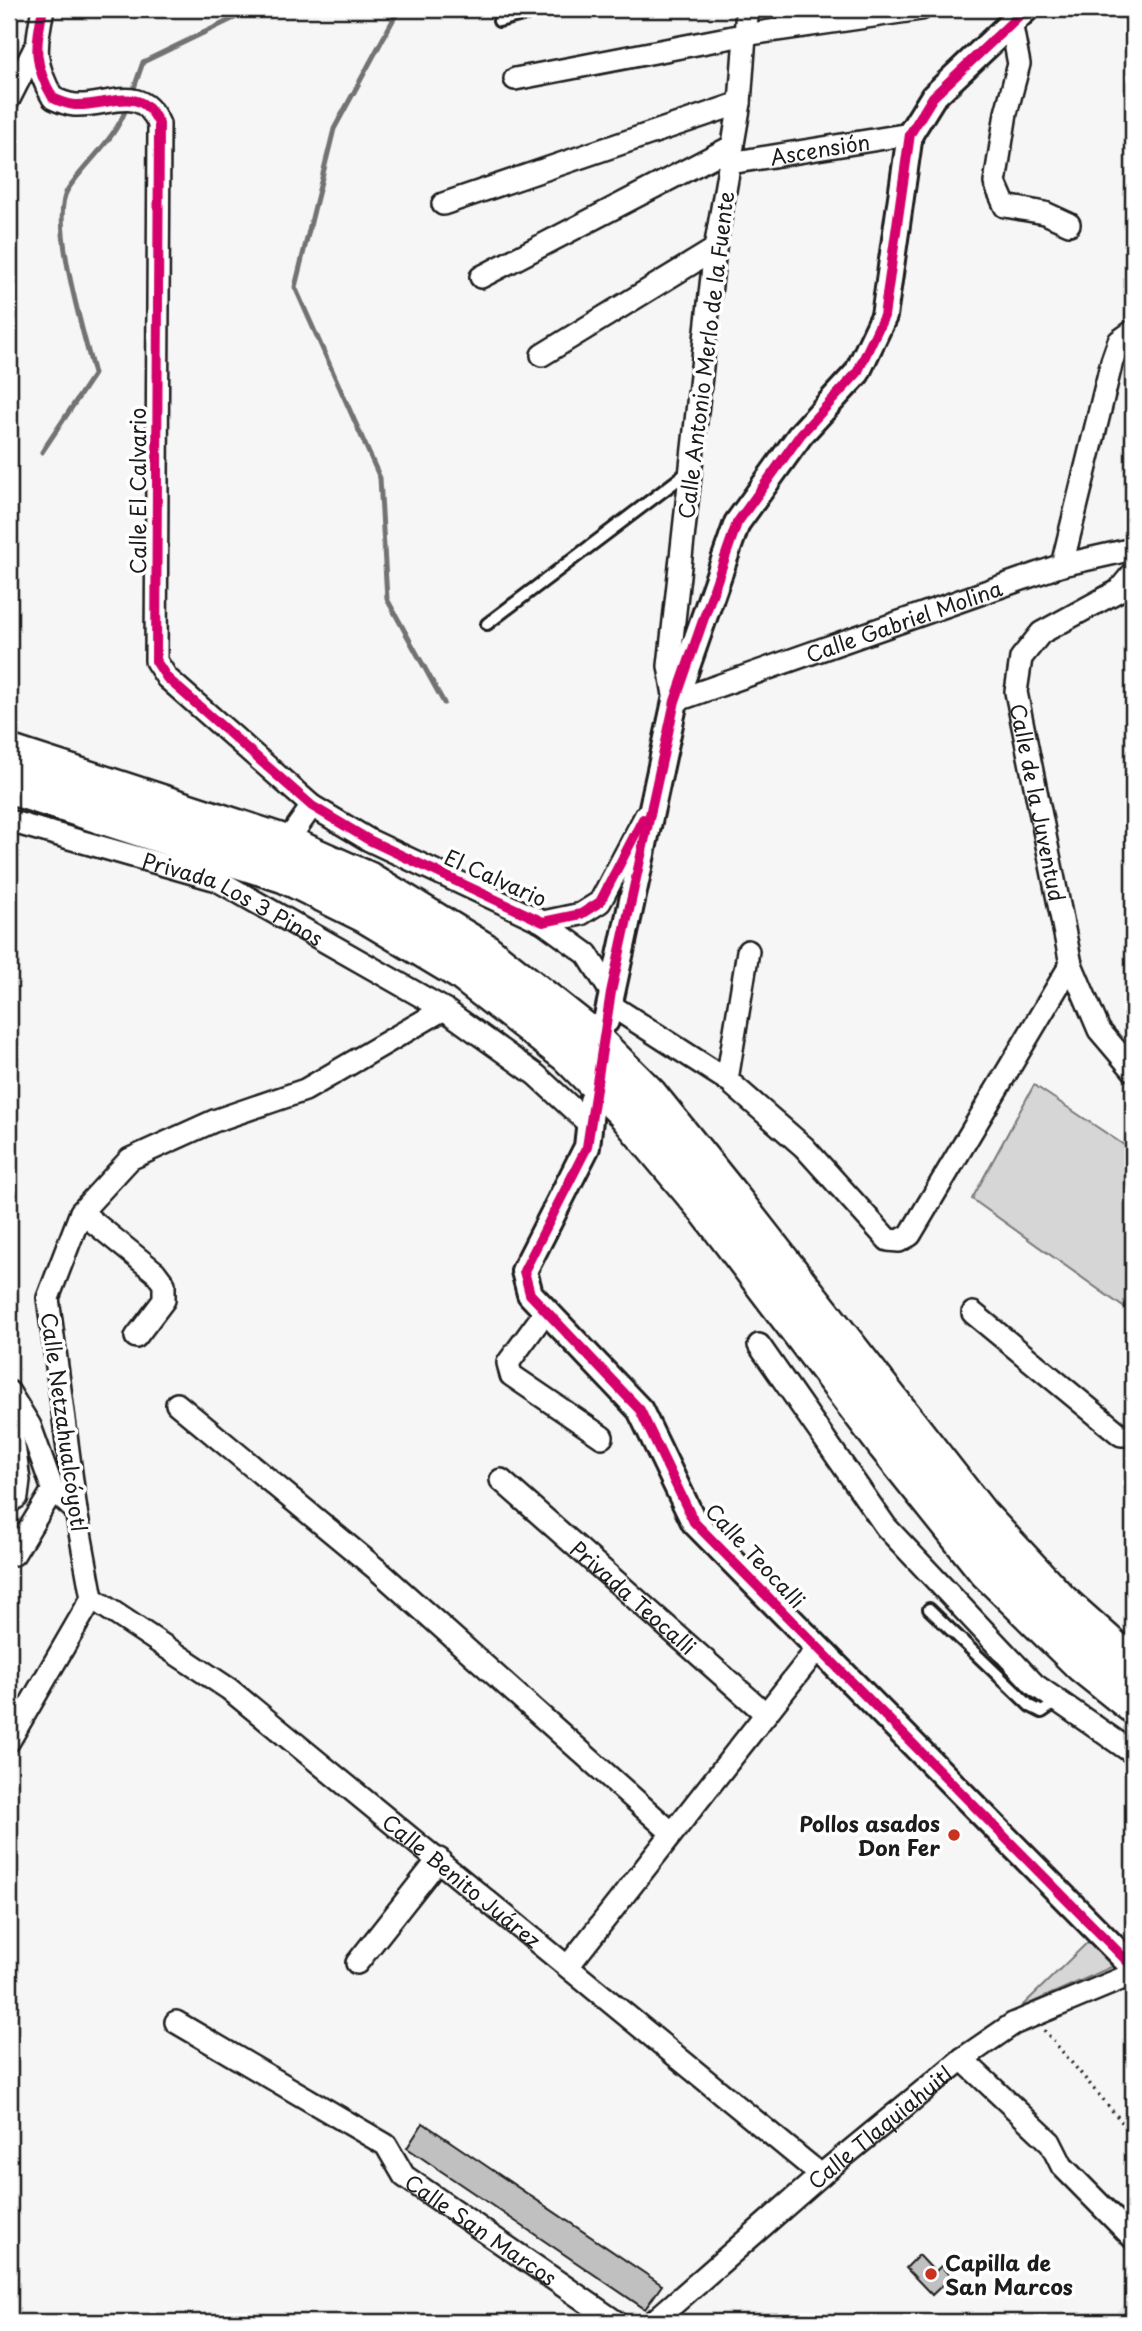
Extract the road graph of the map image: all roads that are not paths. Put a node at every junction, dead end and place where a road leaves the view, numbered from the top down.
1 (43, 9) edge
2 (546, 9) edge
3 (747, 9) edge
4 (921, 9) edge
5 (1022, 12) edge
6 (499, 21) dead end
7 (743, 35) junction
8 (35, 48) junction
9 (515, 79) dead end
10 (9, 99) edge
11 (740, 103) junction
12 (910, 134) junction
13 (731, 155) junction
14 (443, 204) dead end
15 (1069, 224) dead end
16 (715, 249) junction
17 (481, 278) dead end
18 (1133, 331) edge
19 (542, 355) dead end
20 (690, 470) junction
21 (1133, 549) edge
22 (1062, 565) junction
23 (1133, 573) edge
24 (487, 624) dead end
25 (675, 701) junction
26 (9, 754) edge
27 (9, 785) edge
28 (655, 797) junction
29 (312, 806) junction
30 (9, 821) edge
31 (285, 844) junction
32 (543, 922) junction
33 (748, 951) dead end
34 (1071, 964) junction
35 (608, 1006) junction
36 (444, 1009) junction
37 (1133, 1070) edge
38 (734, 1086) dead end
39 (591, 1112) joint
40 (81, 1212) junction
41 (546, 1311) junction
42 (973, 1313) dead end
43 (136, 1337) dead end
44 (759, 1345) dead end
45 (9, 1392) edge
46 (177, 1404) dead end
47 (9, 1410) edge
48 (1133, 1436) edge
49 (602, 1437) dead end
50 (501, 1480) dead end
51 (53, 1490) junction
52 (9, 1502) edge
53 (76, 1511) junction
54 (14, 1554) dead end
55 (93, 1598) junction
56 (929, 1609) dead end
57 (817, 1649) junction
58 (1133, 1667) edge
59 (1058, 1701) junction
60 (1133, 1704) edge
61 (766, 1714) junction
62 (9, 1741) edge
63 (1133, 1753) edge
64 (672, 1833) junction
65 (439, 1859) junction
66 (357, 1963) dead end
67 (569, 1965) junction
68 (1130, 1978) edge
69 (176, 2022) dead end
70 (962, 2059) junction
71 (821, 2175) junction
72 (1133, 2238) edge
73 (616, 2322) edge
74 (653, 2322) edge

1 - 8 street
2 - 6 lane
3 - 7 street, Calle Antonio Merlo de la Fuente
4 - 7 street
5 - 12 street
5 - 15 street
7 - 9 street
7 - 11 street, Calle Antonio Merlo de la Fuente
8 - 10 street
8 - 29 street, Calle El Calvario
11 - 13 street, Calle Antonio Merlo de la Fuente
11 - 14 street
12 - 13 street, Ascensión
12 - 25 street
13 - 16 street, Calle Antonio Merlo de la Fuente
13 - 17 street, Ascensión
16 - 19 street
16 - 20 street, Calle Antonio Merlo de la Fuente
18 - 22 street
20 - 24 lane
20 - 25 street, Calle Antonio Merlo de la Fuente
21 - 22 street, Calle Gabriel Molina
22 - 25 street, Calle Gabriel Molina
23 - 34 street, Calle de la Juventud
25 - 28 street
26 - 31 highway
27 - 60 highway
28 - 32 street, El Calvario
28 - 35 street
29 - 31 street
29 - 32 street, El Calvario
30 - 36 street, Privada Los 3 Pinos
31 - 58 highway
32 - 35 street
33 - 35 street
34 - 37 street, Calle de la Juventud
34 - 38 street
36 - 39 street, Privada Los 3 Pinos
36 - 40 street, Calle Netzahualcóyotl
39 - 41 street, Calle Teocalli
40 - 43 street
40 - 53 street, Calle Netzahualcóyotl
41 - 49 street
41 - 57 street, Calle Teocalli
42 - 48 street
44 - 59 street
45 - 51 street
46 - 64 street
47 - 52 street
50 - 61 street, Privada Teocalli
51 - 53 street
51 - 54 street
53 - 55 street, Calle Netzahualcóyotl
55 - 62 street
55 - 65 street, Calle Benito Juárez
56 - 59 lane
57 - 61 street
57 - 68 street, Calle Teocalli
59 - 63 street
61 - 64 street
64 - 67 street
65 - 66 street
65 - 67 street, Calle Benito Juárez
67 - 71 street, Calle Benito Juárez
68 - 70 street, Calle Tlaquiahuitl
69 - 73 street, Calle San Marcos
70 - 71 street, Calle Tlaquiahuitl
70 - 72 street
71 - 74 street, Calle Tlaquiahuitl

